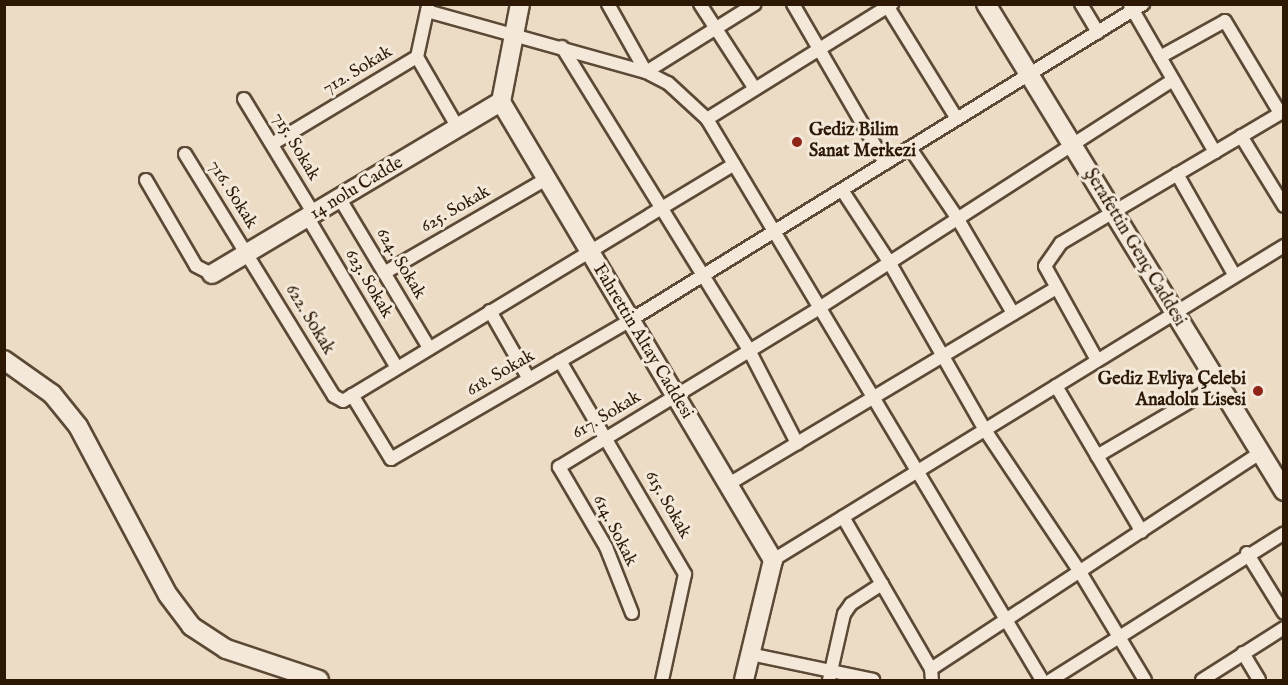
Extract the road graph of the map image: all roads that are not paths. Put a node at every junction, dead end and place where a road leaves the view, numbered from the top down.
1 (520, 4) edge
2 (608, 4) edge
3 (700, 4) edge
4 (755, 4) edge
5 (793, 4) edge
6 (986, 4) edge
7 (1081, 4) edge
8 (888, 5) edge
9 (1135, 7) edge
10 (428, 8) edge
11 (714, 27) junction
12 (1098, 32) junction
13 (513, 34) junction
14 (562, 47) junction
15 (819, 50) junction
16 (417, 57) junction
17 (1160, 57) junction
18 (646, 72) junction
19 (1029, 75) junction
20 (1173, 80) junction
21 (755, 89) junction
22 (244, 99) dead end
23 (501, 102) junction
24 (1282, 112) edge
25 (707, 119) junction
26 (957, 119) junction
27 (458, 128) junction
28 (1241, 136) junction
29 (272, 144) junction
30 (1072, 147) junction
31 (910, 148) junction
32 (1215, 152) junction
33 (185, 154) dead end
34 (885, 163) junction
35 (734, 164) junction
36 (1177, 174) junction
37 (546, 178) junction
38 (146, 180) dead end
39 (842, 190) junction
40 (340, 199) junction
41 (1284, 206) edge
42 (660, 208) junction
43 (1112, 214) junction
44 (311, 216) junction
45 (956, 216) junction
46 (773, 232) junction
47 (1284, 246) edge
48 (588, 252) junction
49 (248, 255) junction
50 (888, 260) junction
51 (384, 273) junction
52 (212, 274) joint
53 (701, 276) junction
54 (1235, 276) junction
55 (1056, 288) junction
56 (819, 308) junction
57 (490, 311) junction
58 (1013, 313) junction
59 (1173, 314) junction
60 (629, 321) junction
61 (429, 348) junction
62 (749, 350) junction
63 (944, 354) junction
64 (4, 360) edge
65 (1097, 360) junction
66 (560, 361) junction
67 (397, 368) junction
68 (529, 379) junction
69 (1218, 385) junction
70 (1056, 386) junction
71 (674, 397) junction
72 (874, 397) junction
73 (347, 398) junction
74 (984, 430) junction
75 (606, 438) junction
76 (797, 443) junction
77 (1260, 453) junction
78 (1097, 456) junction
79 (391, 459) joint
80 (559, 467) joint
81 (918, 471) junction
82 (727, 485) junction
83 (1284, 491) edge
84 (843, 517) junction
85 (1142, 532) junction
86 (1284, 533) edge
87 (1247, 554) junction
88 (773, 560) junction
89 (1080, 572) junction
90 (882, 584) junction
91 (1284, 613) edge
92 (632, 614) dead end
93 (1004, 618) junction
94 (1284, 628) edge
95 (1119, 638) junction
96 (1243, 653) junction
97 (750, 654) junction
98 (932, 675) edge
99 (831, 676) edge
100 (319, 681) edge
101 (662, 681) edge
102 (744, 681) edge
103 (873, 681) edge
104 (1042, 681) edge
105 (1051, 681) edge
106 (1145, 681) edge
107 (1203, 681) edge
108 (1259, 681) edge

1 - 13 street
2 - 18 street
3 - 11 street
4 - 11 street
5 - 15 street
6 - 19 street, Şerafettin Genç Caddesi
7 - 12 street
8 - 15 street
8 - 26 street
9 - 12 street, 618. Sokak
9 - 17 street
10 - 13 street
10 - 16 street, 712. Sokak
11 - 18 street
11 - 21 street
12 - 19 street, 618. Sokak
13 - 14 street
13 - 23 street
14 - 18 street
14 - 42 street
15 - 21 street
15 - 34 street
16 - 27 street
16 - 29 street, 712. Sokak
17 - 20 street
17 - 24 street
18 - 25 street
19 - 26 street, 618. Sokak
19 - 30 street, Şerafettin Genç Caddesi
20 - 30 street, 617. Sokak
20 - 32 street
21 - 25 street
22 - 29 street, 715. Sokak
23 - 27 street, 14 nolu Cadde
23 - 37 street, Fahrettin Altay Caddesi
24 - 28 street
25 - 35 street
26 - 31 street, 618. Sokak
27 - 40 street, 14 nolu Cadde
28 - 32 street
28 - 41 street
29 - 44 street, 715. Sokak
30 - 43 street, Şerafettin Genç Caddesi
30 - 45 street, 617. Sokak
31 - 34 street, 618. Sokak
31 - 45 street
32 - 36 street
33 - 49 street, 716. Sokak
34 - 39 street, 618. Sokak
35 - 42 street
35 - 46 street
36 - 43 street
36 - 54 street
37 - 48 street, Fahrettin Altay Caddesi
37 - 51 street, 625. Sokak
38 - 52 street
39 - 46 street, 618. Sokak
39 - 50 street
40 - 44 street, 14 nolu Cadde
40 - 51 street, 624. Sokak
42 - 48 street
42 - 53 street
43 - 55 street
43 - 59 street, Şerafettin Genç Caddesi
44 - 49 street, 14 nolu Cadde
44 - 67 street, 623. Sokak
45 - 50 street, 617. Sokak
45 - 58 street
46 - 53 street, 618. Sokak
46 - 56 street
47 - 54 street
48 - 57 street
48 - 60 street, Fahrettin Altay Caddesi
49 - 52 street, 14 nolu Cadde
49 - 73 street, 622. Sokak
50 - 56 street, 617. Sokak
50 - 63 street
51 - 61 street, 624. Sokak
53 - 60 street, 618. Sokak
53 - 62 street
54 - 59 street
55 - 58 street
55 - 65 street
56 - 62 street, 617. Sokak
56 - 72 street
57 - 61 street
57 - 68 street
58 - 63 street
59 - 65 street
59 - 69 street, Şerafettin Genç Caddesi
60 - 66 street, 618. Sokak
60 - 71 street, Fahrettin Altay Caddesi
61 - 67 street
62 - 71 street, 617. Sokak
62 - 76 street
63 - 72 street
63 - 74 street
64 - 100 street
65 - 70 street
66 - 68 street, 618. Sokak
66 - 75 street, 615. Sokak
67 - 73 street
68 - 79 street, 618. Sokak
69 - 77 street, Şerafettin Genç Caddesi
69 - 78 street
70 - 74 street
70 - 78 street
71 - 75 street, 617. Sokak
71 - 82 street, Fahrettin Altay Caddesi
72 - 76 street
72 - 81 street
73 - 79 street, 622. Sokak
74 - 81 street
74 - 89 street
75 - 80 street, 617. Sokak
75 - 101 street, 615. Sokak
76 - 82 street
77 - 83 street, Şerafettin Genç Caddesi
77 - 85 street
78 - 85 street
80 - 92 street, 614. Sokak
81 - 84 street
81 - 93 street
82 - 88 street, Fahrettin Altay Caddesi
84 - 88 street
84 - 90 street
85 - 89 street
86 - 87 street
87 - 91 street
87 - 95 street
88 - 97 street
89 - 93 street
89 - 95 street
90 - 98 street
90 - 99 street
93 - 98 street
93 - 104 street
94 - 96 street
95 - 105 street
95 - 106 street
96 - 107 street
96 - 108 street
97 - 99 street
97 - 102 street
99 - 103 street

